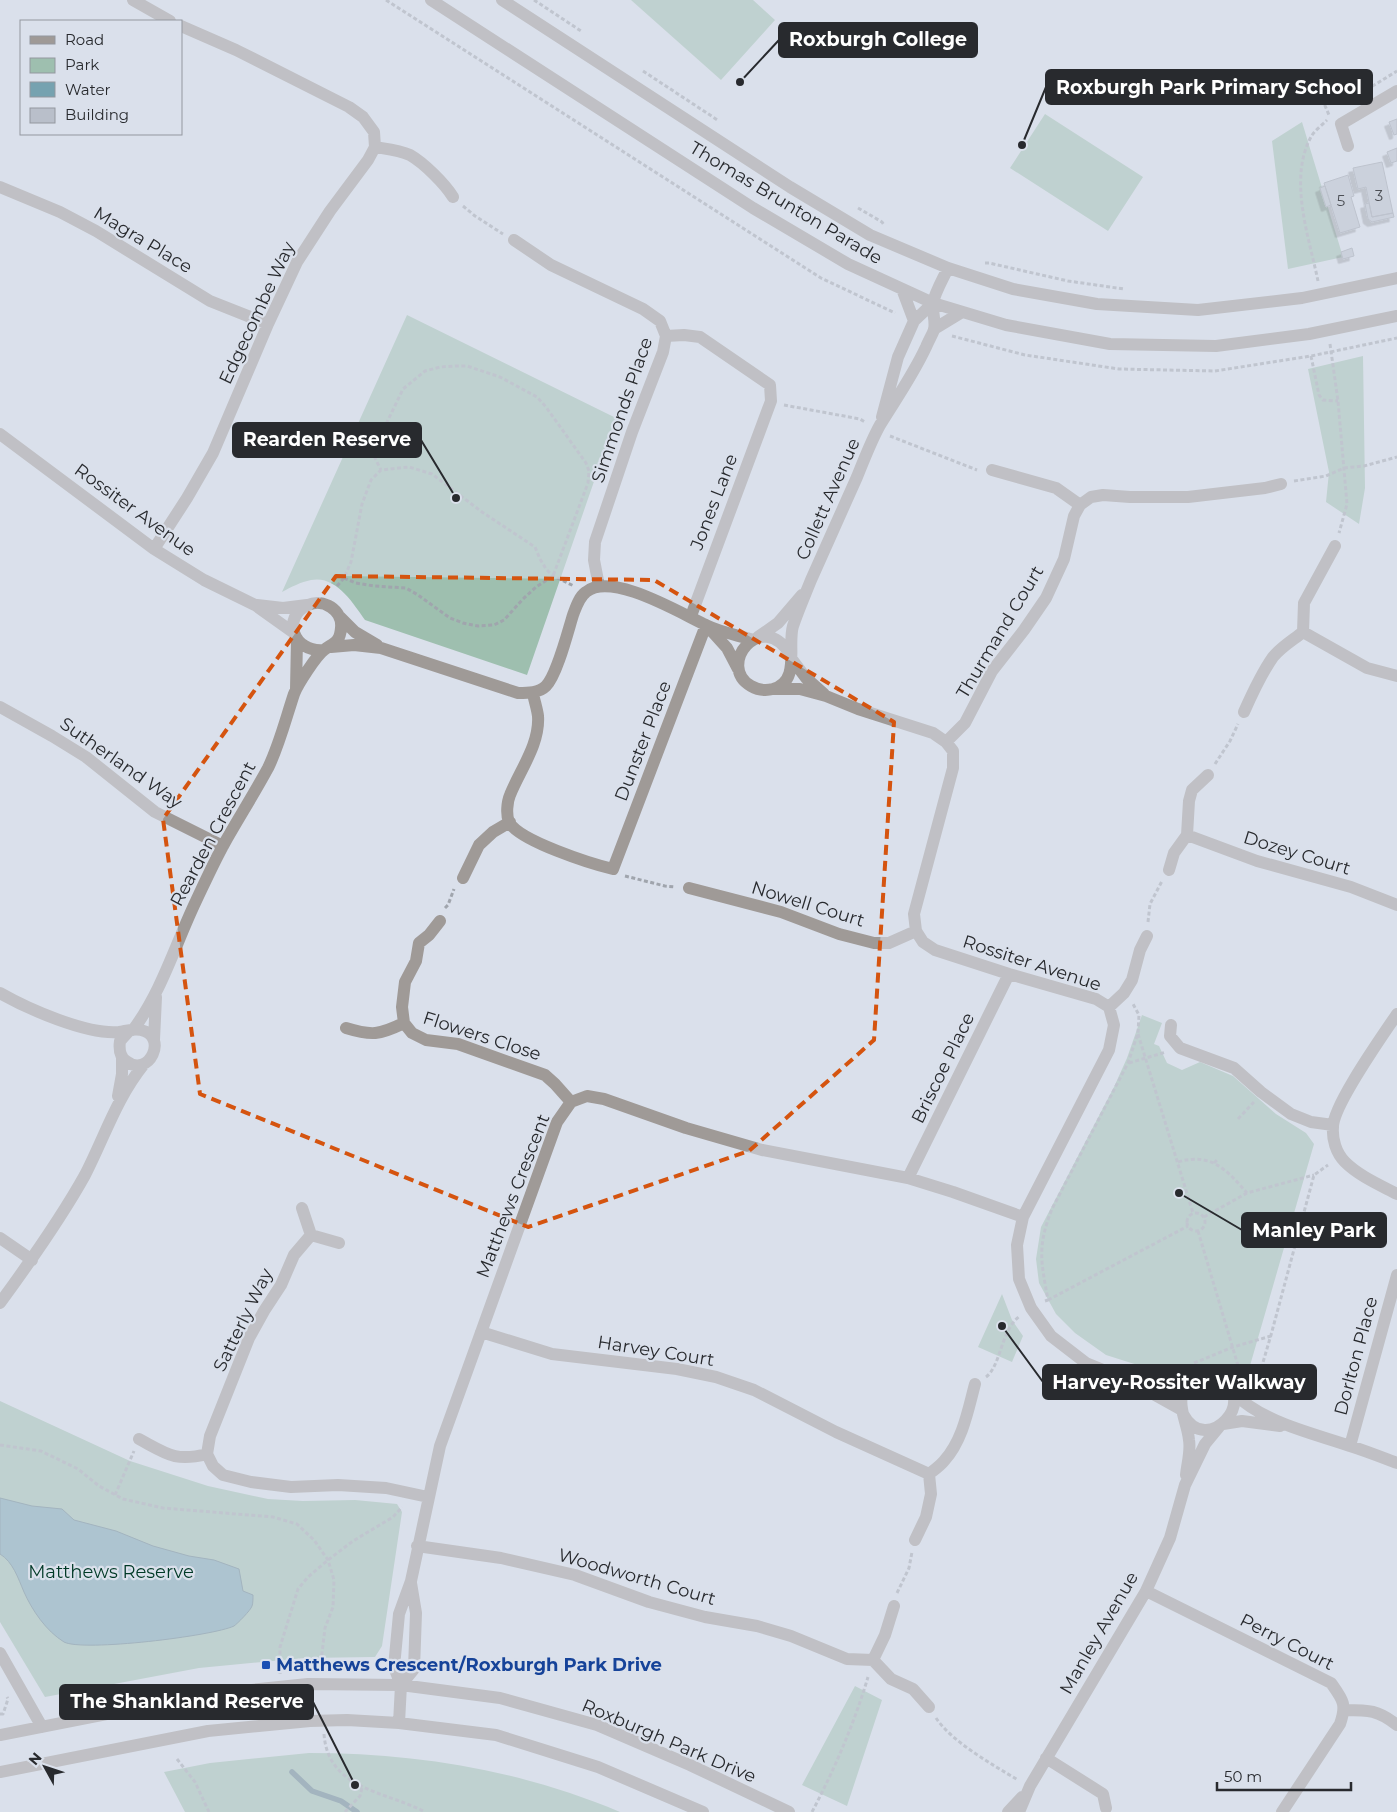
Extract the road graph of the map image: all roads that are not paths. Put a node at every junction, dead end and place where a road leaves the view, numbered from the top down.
1 (133, 0) edge
2 (431, 0) edge
3 (502, 0) edge
4 (168, 20) edge
5 (182, 26) edge
6 (1397, 91) edge
7 (1348, 146) dead end
8 (375, 147) junction
9 (0, 187) edge
10 (453, 197) road end
11 (514, 240) road end
12 (948, 268) junction
13 (1397, 278) edge
14 (902, 289) junction
15 (933, 304) junction
16 (962, 312) junction
17 (1397, 316) edge
18 (914, 321) junction
19 (268, 324) junction
20 (934, 329) junction
21 (666, 336) junction
22 (879, 426) junction
23 (0, 434) edge
24 (992, 470) dead end
25 (1281, 484) road end
26 (1080, 505) junction
27 (1335, 546) dead end
28 (154, 549) junction
29 (599, 586) junction
30 (808, 587) junction
31 (308, 604) junction
32 (255, 605) junction
33 (691, 616) junction
34 (340, 617) junction
35 (706, 625) junction
36 (1303, 632) junction
37 (296, 637) junction
38 (755, 639) junction
39 (381, 648) junction
40 (327, 649) junction
41 (791, 656) junction
42 (740, 672) junction
43 (1397, 676) edge
44 (296, 689) junction
45 (774, 689) junction
46 (533, 693) junction
47 (826, 696) junction
48 (0, 707) edge
49 (1244, 712) road end
50 (946, 742) junction
51 (1208, 775) road end
52 (510, 822) junction
53 (1187, 835) junction
54 (223, 846) junction
55 (1169, 870) road end
56 (463, 878) road end
57 (689, 888) road end
58 (1397, 905) edge
59 (440, 921) road end
60 (916, 930) junction
61 (1147, 936) road end
62 (1009, 974) junction
63 (157, 992) junction
64 (0, 993) edge
65 (1109, 1007) junction
66 (1397, 1014) edge
67 (404, 1023) junction
68 (1171, 1025) dead end
69 (346, 1028) dead end
70 (89, 1029) junction
71 (131, 1030) junction
72 (154, 1040) junction
73 (121, 1055) junction
74 (144, 1064) junction
75 (571, 1102) junction
76 (116, 1105) junction
77 (1332, 1125) junction
78 (908, 1178) junction
79 (1397, 1194) edge
80 (302, 1208) dead end
81 (1023, 1217) junction
82 (312, 1235) junction
83 (0, 1238) edge
84 (339, 1243) dead end
85 (32, 1260) junction
86 (1397, 1275) edge
87 (0, 1303) edge
88 (481, 1332) junction
89 (1196, 1380) junction
90 (1130, 1381) junction
91 (975, 1384) road end
92 (1232, 1392) junction
93 (1182, 1412) junction
94 (1221, 1426) junction
95 (1290, 1427) junction
96 (139, 1439) road end
97 (1350, 1446) junction
98 (207, 1454) junction
99 (1397, 1463) edge
100 (929, 1474) junction
101 (1185, 1485) junction
102 (428, 1498) junction
103 (915, 1540) road end
104 (417, 1546) junction
105 (411, 1581) junction
106 (1146, 1591) junction
107 (894, 1606) road end
108 (0, 1653) edge
109 (873, 1660) junction
110 (394, 1667) junction
111 (414, 1669) junction
112 (377, 1684) junction
113 (401, 1685) junction
114 (427, 1688) junction
115 (929, 1707) road end
116 (1345, 1710) junction
117 (399, 1722) junction
118 (1397, 1726) edge
119 (42, 1727) junction
120 (0, 1735) edge
121 (1046, 1758) junction
122 (0, 1772) edge
123 (1028, 1789) junction
124 (1106, 1808) dead end
125 (703, 1812) edge
126 (789, 1812) edge
127 (1008, 1812) edge
128 (1019, 1812) edge
129 (1282, 1812) edge

1 - 4 street
2 - 14 street, Thomas Brunton Parade
3 - 12 street, Thomas Brunton Parade
5 - 8 street
6 - 7 street
8 - 10 street
8 - 19 street, Edgecombe Way
9 - 19 street, Magra Place
11 - 21 street, Simmonds Place
12 - 13 street, Thomas Brunton Parade
12 - 15 street, Collett Avenue
14 - 15 street, Thomas Brunton Parade
14 - 18 street
15 - 16 street, Thomas Brunton Parade
15 - 18 street, Collett Avenue
15 - 20 street, Collett Avenue
16 - 17 street, Thomas Brunton Parade
16 - 20 street
18 - 22 street, Collett Avenue
19 - 28 street, Edgecombe Way
20 - 22 street, Collett Avenue
21 - 29 street, Simmonds Place
21 - 33 street, Jones Lane
22 - 30 street, Collett Avenue
23 - 28 street, Rossiter Avenue
24 - 26 street
25 - 26 street
26 - 50 street, Thurmand Court
27 - 36 street
28 - 32 street, Rossiter Avenue
29 - 33 street
29 - 46 street
30 - 38 street, Collett Avenue
30 - 41 street, Collett Avenue
31 - 32 street, Rossiter Avenue
31 - 34 street
31 - 37 street
32 - 37 street, Rossiter Avenue
33 - 35 street
34 - 39 street
34 - 40 street
35 - 38 street
35 - 42 street
35 - 52 street, Dunster Place
36 - 43 street
36 - 49 street
37 - 40 street
37 - 44 street, Rearden Crescent
38 - 41 street
38 - 42 street
39 - 40 street
39 - 46 street
40 - 44 street, Rearden Crescent
41 - 45 street
41 - 47 street
42 - 45 street
44 - 54 street, Rearden Crescent
45 - 47 street
46 - 52 street
47 - 50 street
48 - 54 street, Sutherland Way
50 - 60 street
51 - 53 street
52 - 56 street
53 - 55 street
53 - 58 street, Dozey Court
54 - 63 street, Rearden Crescent
57 - 60 street, Nowell Court
59 - 67 street, Flowers Close
60 - 62 street, Rossiter Avenue
61 - 65 street
62 - 65 street, Rossiter Avenue
62 - 78 street, Briscoe Place
63 - 71 street, Rearden Crescent
63 - 72 street, Rearden Crescent
64 - 70 street
65 - 81 street, Rossiter Avenue
66 - 77 street
67 - 69 street, Flowers Close
67 - 75 street, Flowers Close
68 - 77 street
70 - 71 street
70 - 73 street
71 - 72 street
71 - 73 street
72 - 74 street
73 - 74 street
73 - 76 street
74 - 76 street
75 - 78 street, Matthews Crescent
75 - 88 street, Matthews Crescent
76 - 85 street
77 - 79 street
78 - 81 street, Matthews Crescent
80 - 82 street
81 - 90 street, Rossiter Avenue
82 - 84 street
82 - 98 street, Satterly Way
83 - 85 street
85 - 87 street
86 - 97 street, Dorlton Place
88 - 100 street, Harvey Court
88 - 102 street, Matthews Crescent
89 - 90 street, Rossiter Avenue
89 - 92 street
89 - 93 street
90 - 93 street, Rossiter Avenue
91 - 100 street
92 - 94 street
92 - 95 street
93 - 94 street
93 - 101 street, Manley Avenue
94 - 95 street
94 - 101 street, Manley Avenue
95 - 97 street
96 - 98 street
97 - 99 street
98 - 102 street
100 - 103 street
101 - 106 street, Manley Avenue
102 - 104 street, Matthews Crescent
104 - 105 street, Matthews Crescent
104 - 109 street, Woodworth Court
105 - 110 street, Matthews Crescent
105 - 111 street, Matthews Crescent
106 - 116 street, Perry Court
106 - 121 street, Manley Avenue
107 - 109 street
108 - 119 street
109 - 115 street
110 - 112 street
110 - 113 street, Matthews Crescent
111 - 113 street
111 - 114 street
112 - 113 street, Roxburgh Park Drive
112 - 119 street, Roxburgh Park Drive
113 - 114 street, Roxburgh Park Drive
113 - 117 street, Matthews Crescent
114 - 126 street, Roxburgh Park Drive
116 - 118 street
116 - 129 street
117 - 122 street
117 - 125 street
119 - 120 street, Roxburgh Park Drive
121 - 123 street, Manley Avenue
121 - 124 street
123 - 127 street, Manley Avenue
123 - 128 street, Manley Avenue

